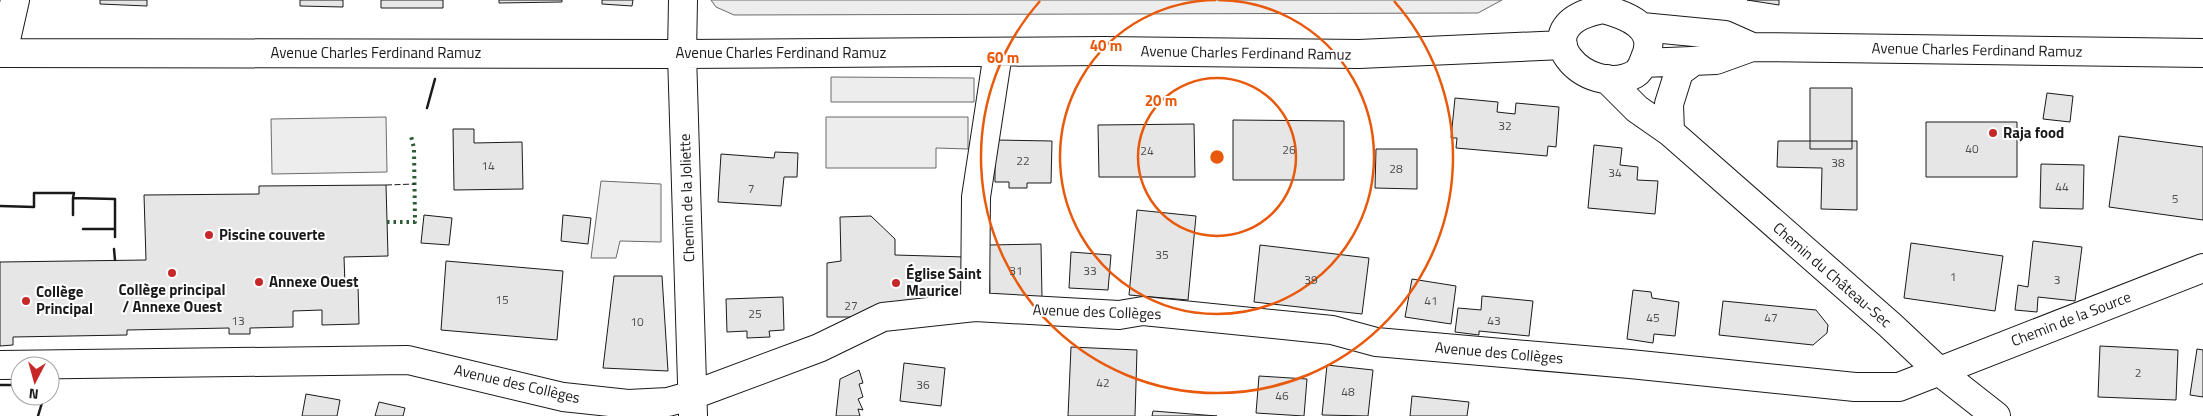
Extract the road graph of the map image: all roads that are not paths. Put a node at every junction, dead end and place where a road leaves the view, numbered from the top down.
1 (14, 0) edge
2 (683, 0) edge
3 (1584, 6) edge
4 (1642, 27) junction
5 (1563, 45) junction
6 (1752, 47) junction
7 (1, 52) edge
8 (998, 53) junction
9 (2203, 53) edge
10 (682, 54) junction
11 (1694, 61) junction
12 (1642, 66) junction
13 (1607, 79) junction
14 (1670, 132) junction
15 (2203, 268) edge
16 (975, 307) junction
17 (0, 365) edge
18 (1940, 372) junction
19 (693, 406) edge
20 (1996, 416) edge

1 - 7 street
2 - 10 street, Chemin de la Joliette
3 - 4 street
3 - 5 street
4 - 6 street, Avenue Charles Ferdinand Ramuz
4 - 12 street
5 - 8 street, Avenue Charles Ferdinand Ramuz
5 - 13 street
6 - 9 street, Avenue Charles Ferdinand Ramuz
6 - 11 street, Avenue Charles Ferdinand Ramuz
7 - 10 street, Avenue Charles Ferdinand Ramuz
8 - 10 street, Avenue Charles Ferdinand Ramuz
8 - 16 street
10 - 19 street, Chemin de la Joliette
11 - 12 street, Avenue Charles Ferdinand Ramuz
11 - 14 street
12 - 13 street
12 - 14 street, Chemin du Château-Sec
13 - 14 street, Chemin du Château-Sec
14 - 18 street, Chemin du Château-Sec
15 - 18 street, Chemin de la Source
16 - 18 street, Avenue des Collèges
16 - 19 street, Avenue des Collèges
17 - 19 street, Avenue des Collèges
18 - 20 street, Chemin du Château-Sec

